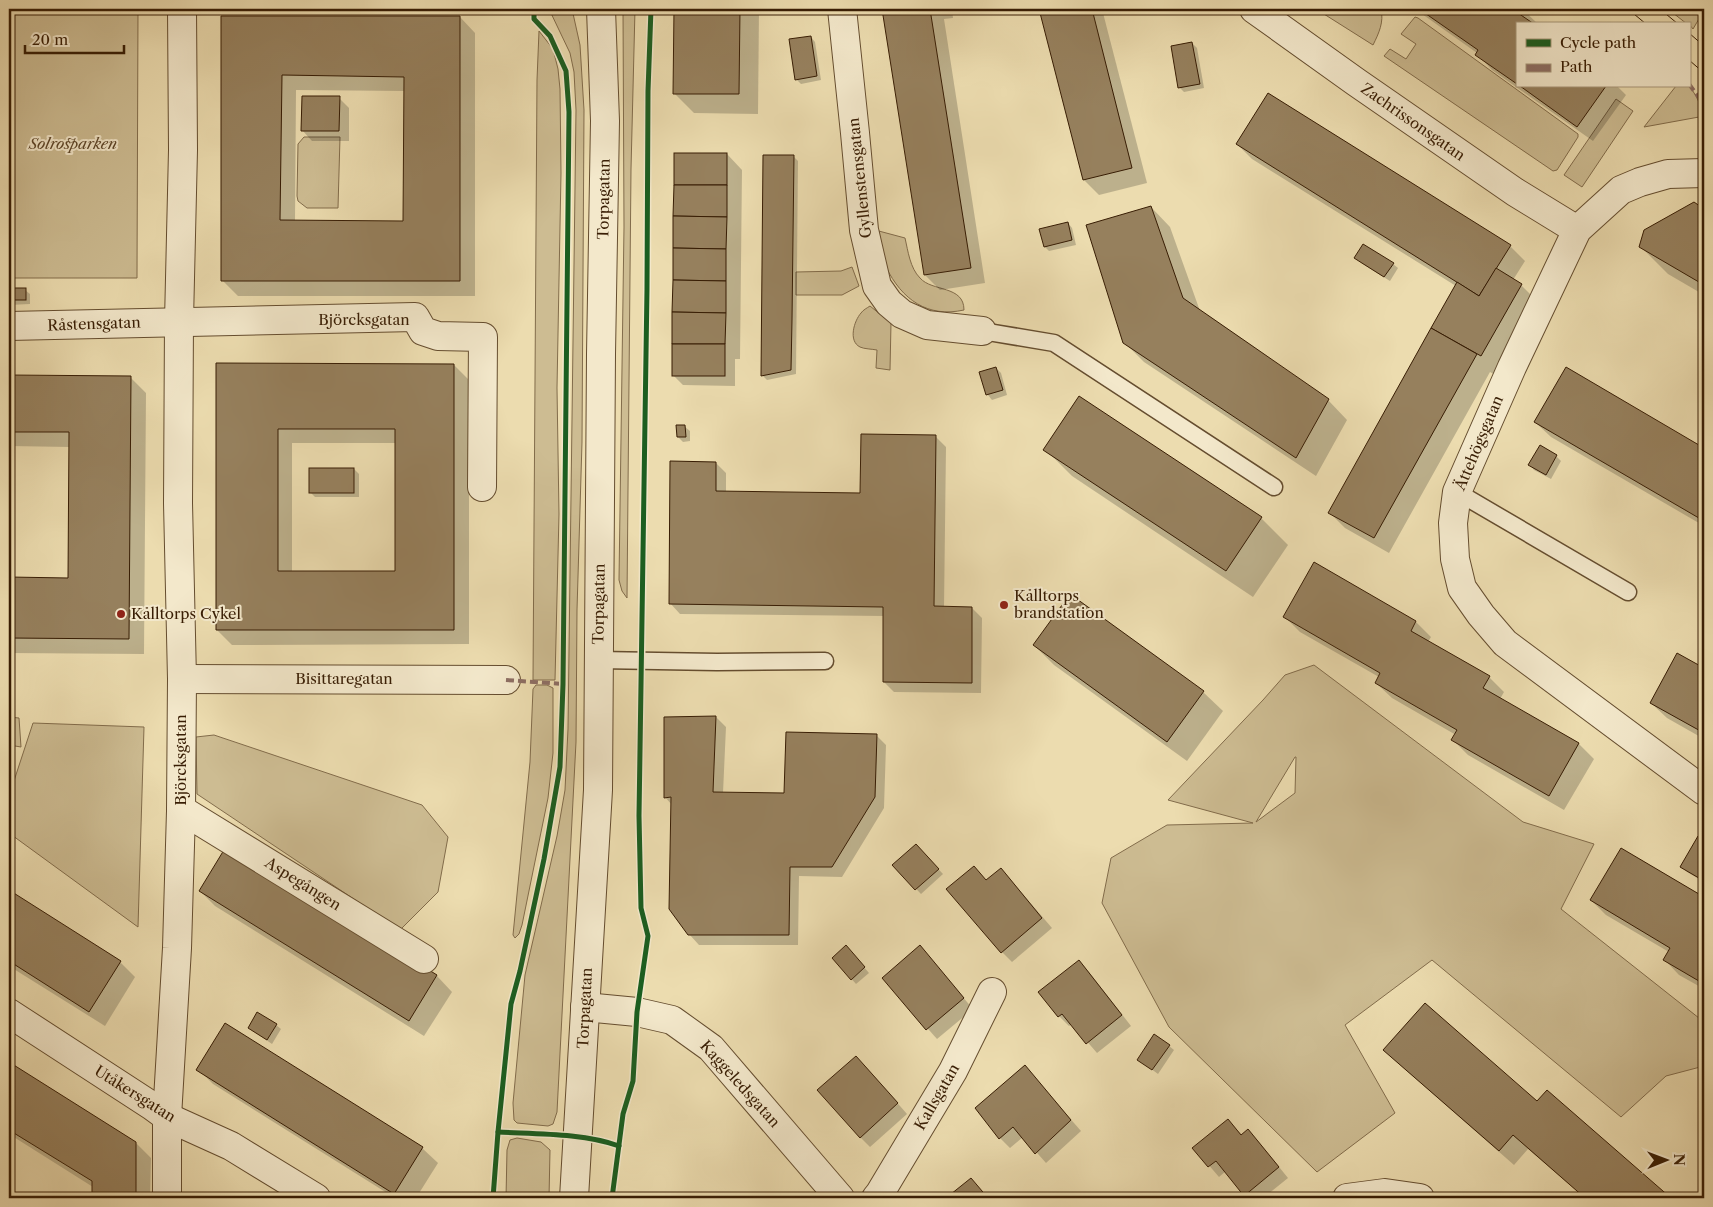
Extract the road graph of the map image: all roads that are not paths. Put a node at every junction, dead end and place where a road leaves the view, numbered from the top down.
1 (182, 9) edge
2 (601, 9) edge
3 (842, 9) edge
4 (1254, 9) edge
5 (1704, 173) edge
6 (1577, 230) junction
7 (179, 322) junction
8 (9, 326) edge
9 (982, 331) joint
10 (482, 487) dead end
11 (1274, 488) dead end
12 (1457, 492) junction
13 (1628, 592) dead end
14 (598, 660) junction
15 (825, 661) dead end
16 (182, 679) junction
17 (506, 680) dead end
18 (1704, 791) edge
19 (181, 811) junction
20 (424, 958) dead end
21 (992, 992) dead end
22 (585, 1007) junction
23 (9, 1013) edge
24 (167, 1117) junction
25 (167, 1198) edge
26 (316, 1198) edge
27 (574, 1198) edge
28 (840, 1198) edge
29 (876, 1198) edge
30 (1347, 1198) edge
31 (1420, 1198) edge

1 - 7 street, Björcksgatan
2 - 14 street, Torpagatan
3 - 9 street, Gyllenstensgatan
4 - 6 street, Zachrissonsgatan
5 - 6 street, Ättehögsgatan
6 - 12 street, Ättehögsgatan
7 - 8 street, Råstensgatan
7 - 10 street, Björcksgatan
7 - 16 street, Björcksgatan
9 - 11 lane
12 - 13 lane
12 - 18 street, Ättehögsgatan
14 - 15 lane
14 - 22 street, Torpagatan
16 - 17 street, Bisittaregatan
16 - 19 street, Björcksgatan
19 - 20 street, Aspegången
19 - 24 street, Björcksgatan
21 - 29 street, Kallsgatan
22 - 27 street, Torpagatan
22 - 28 street, Kaggeledsgatan
23 - 24 street, Utåkersgatan
24 - 25 street, Björcksgatan
24 - 26 street, Utåkersgatan
30 - 31 street

